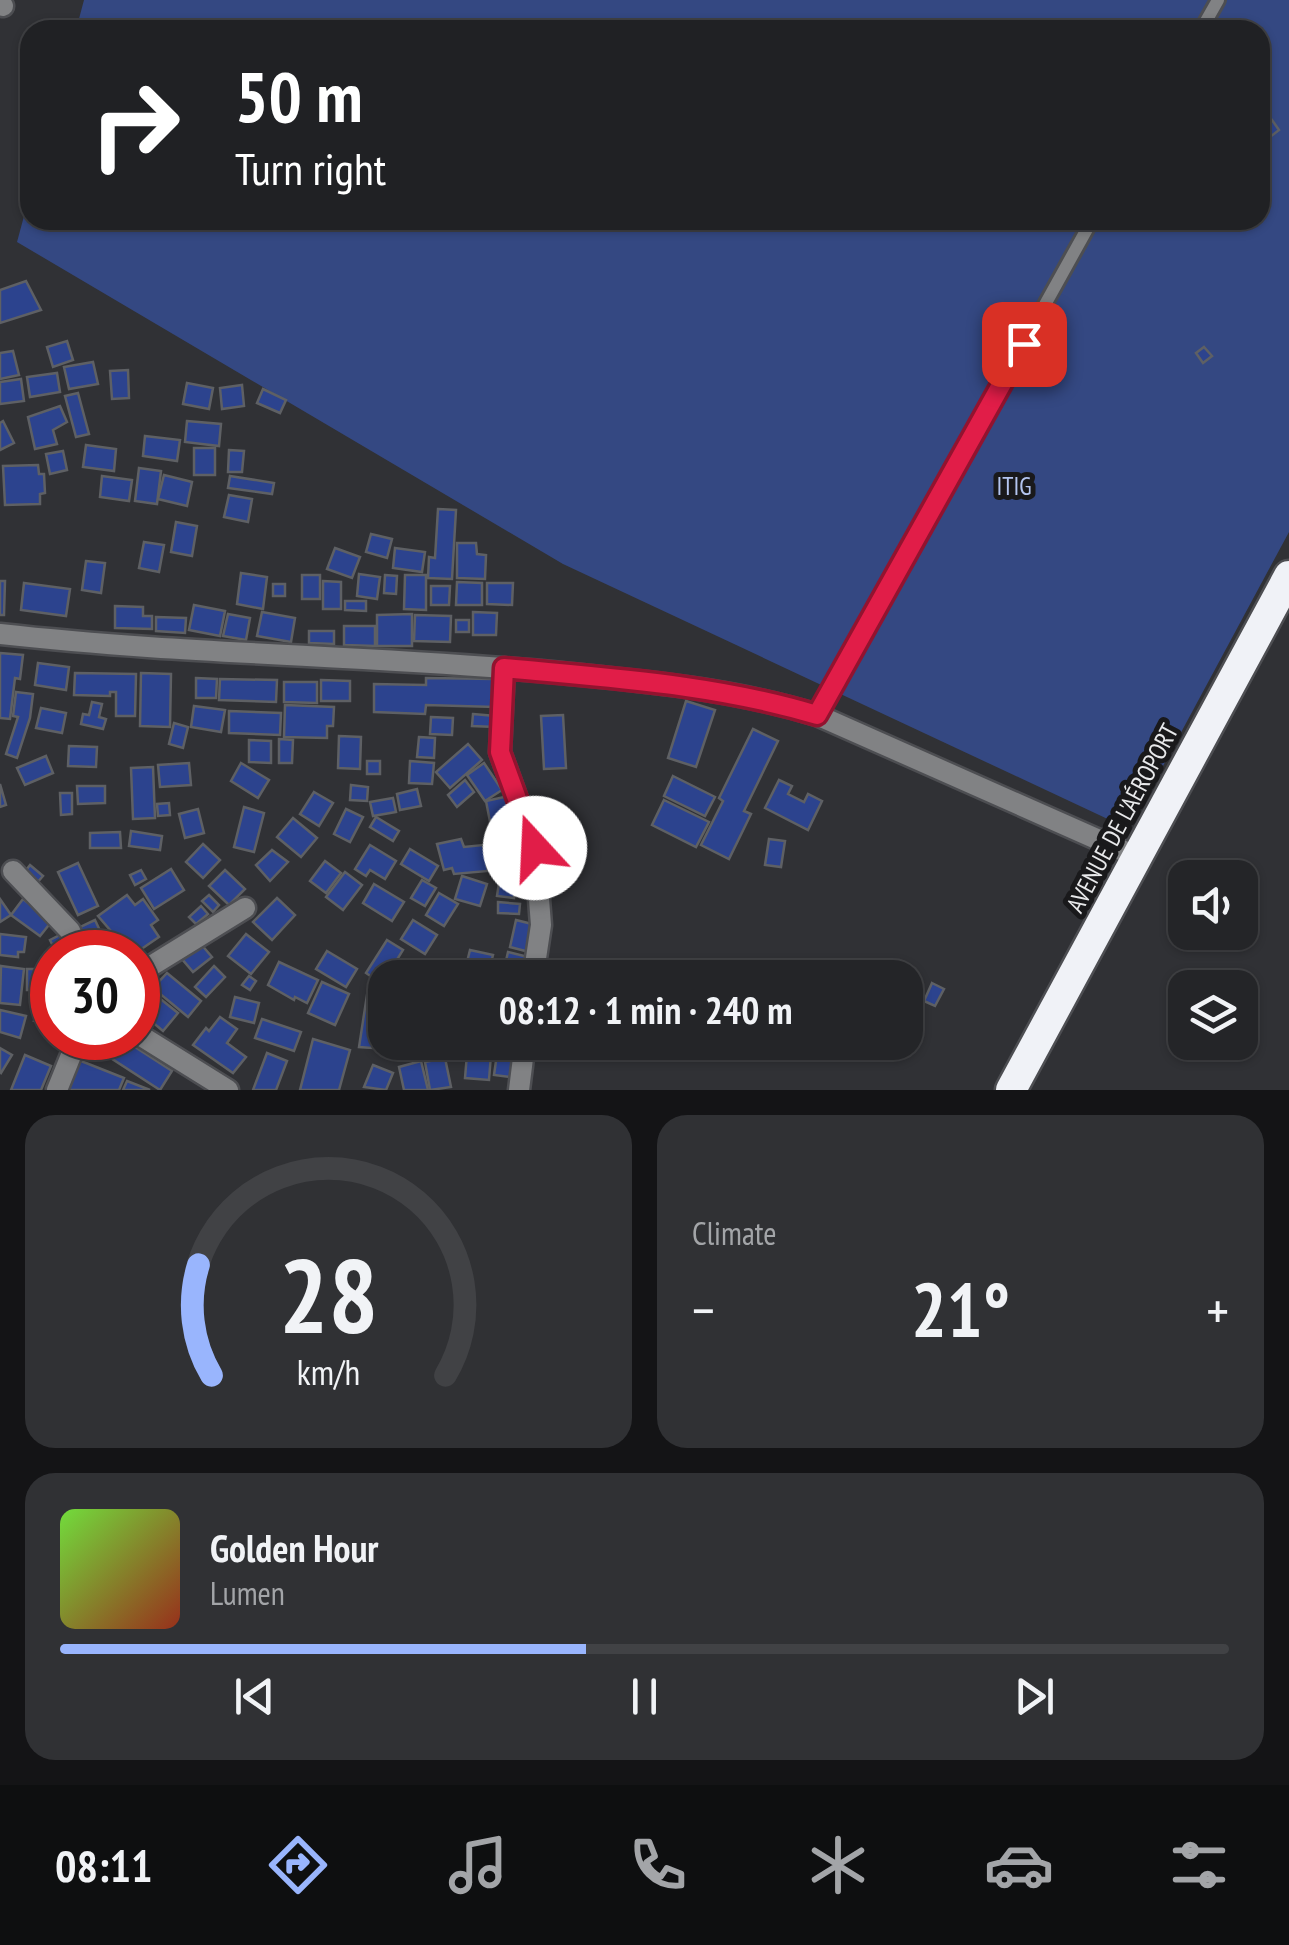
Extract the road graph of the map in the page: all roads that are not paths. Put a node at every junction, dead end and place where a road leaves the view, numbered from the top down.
1 (1086, 230) edge
2 (1289, 576) edge
3 (0, 634) edge
4 (504, 668) junction
5 (817, 715) junction
6 (1135, 856) junction
7 (13, 871) dead end
8 (245, 908) dead end
9 (69, 930) edge
10 (160, 960) edge
11 (536, 960) edge
12 (160, 1048) edge
13 (69, 1060) edge
14 (522, 1060) edge
15 (57, 1090) edge
16 (228, 1090) edge
17 (518, 1090) edge
18 (1011, 1090) edge

1 - 5 lane
2 - 6 highway, AVENUE DE L'AÉROPORT
3 - 4 street
4 - 5 street
4 - 11 street
5 - 6 street
6 - 18 highway, AVENUE DE L'AÉROPORT
7 - 9 street
8 - 10 street
12 - 16 street
13 - 15 street
14 - 17 street

